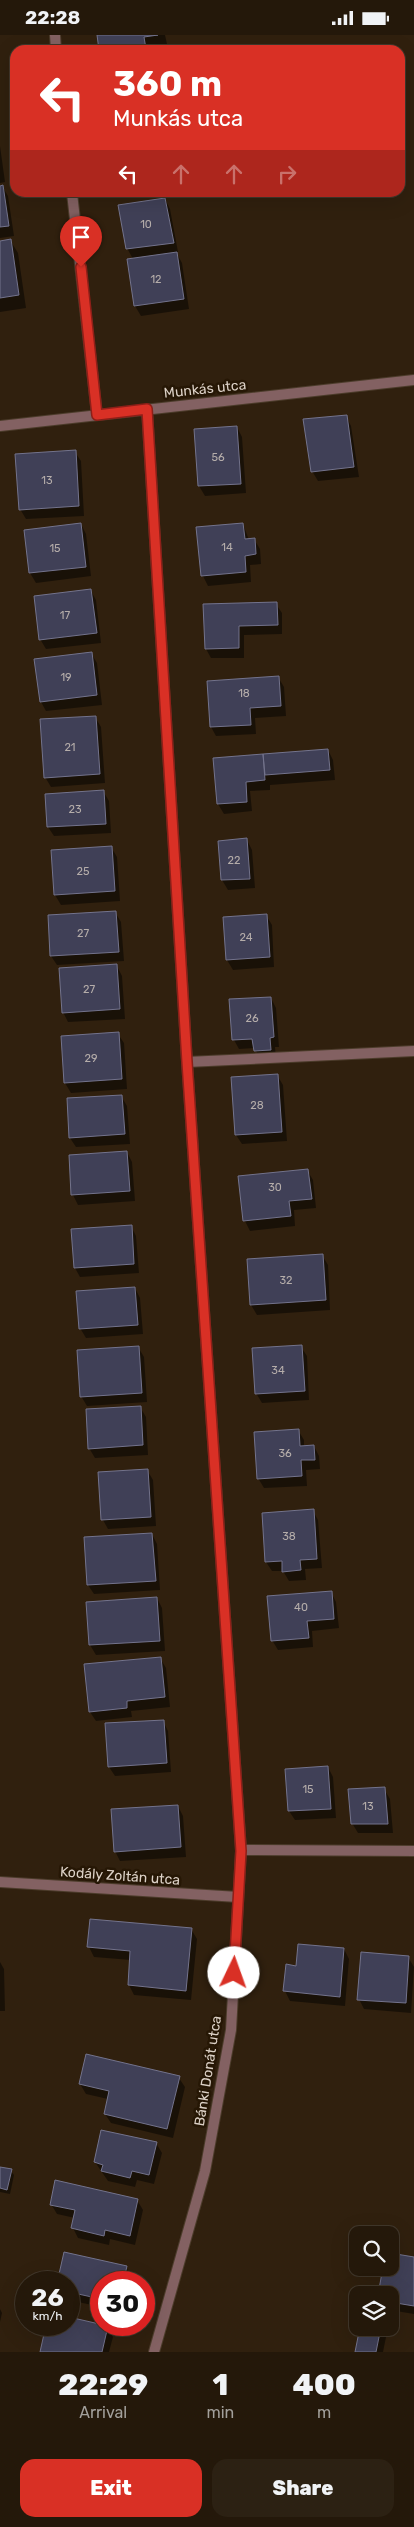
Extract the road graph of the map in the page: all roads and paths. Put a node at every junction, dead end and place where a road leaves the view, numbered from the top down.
1 (72, 197) edge
2 (414, 380) edge
3 (147, 409) junction
4 (97, 415) junction
5 (0, 426) edge
6 (414, 1051) edge
7 (187, 1062) junction
8 (241, 1851) junction
9 (414, 1851) edge
10 (0, 1882) edge
11 (238, 1897) junction
12 (154, 2352) edge

1 - 4 street
2 - 3 street, Munkás utca
3 - 4 street, Munkás utca
3 - 7 street, Bánki Donát utca
4 - 5 street, Munkás utca
6 - 7 street
7 - 8 street, Bánki Donát utca
8 - 9 street
8 - 11 street, Bánki Donát utca
10 - 11 street, Kodály Zoltán utca
11 - 12 street, Bánki Donát utca

